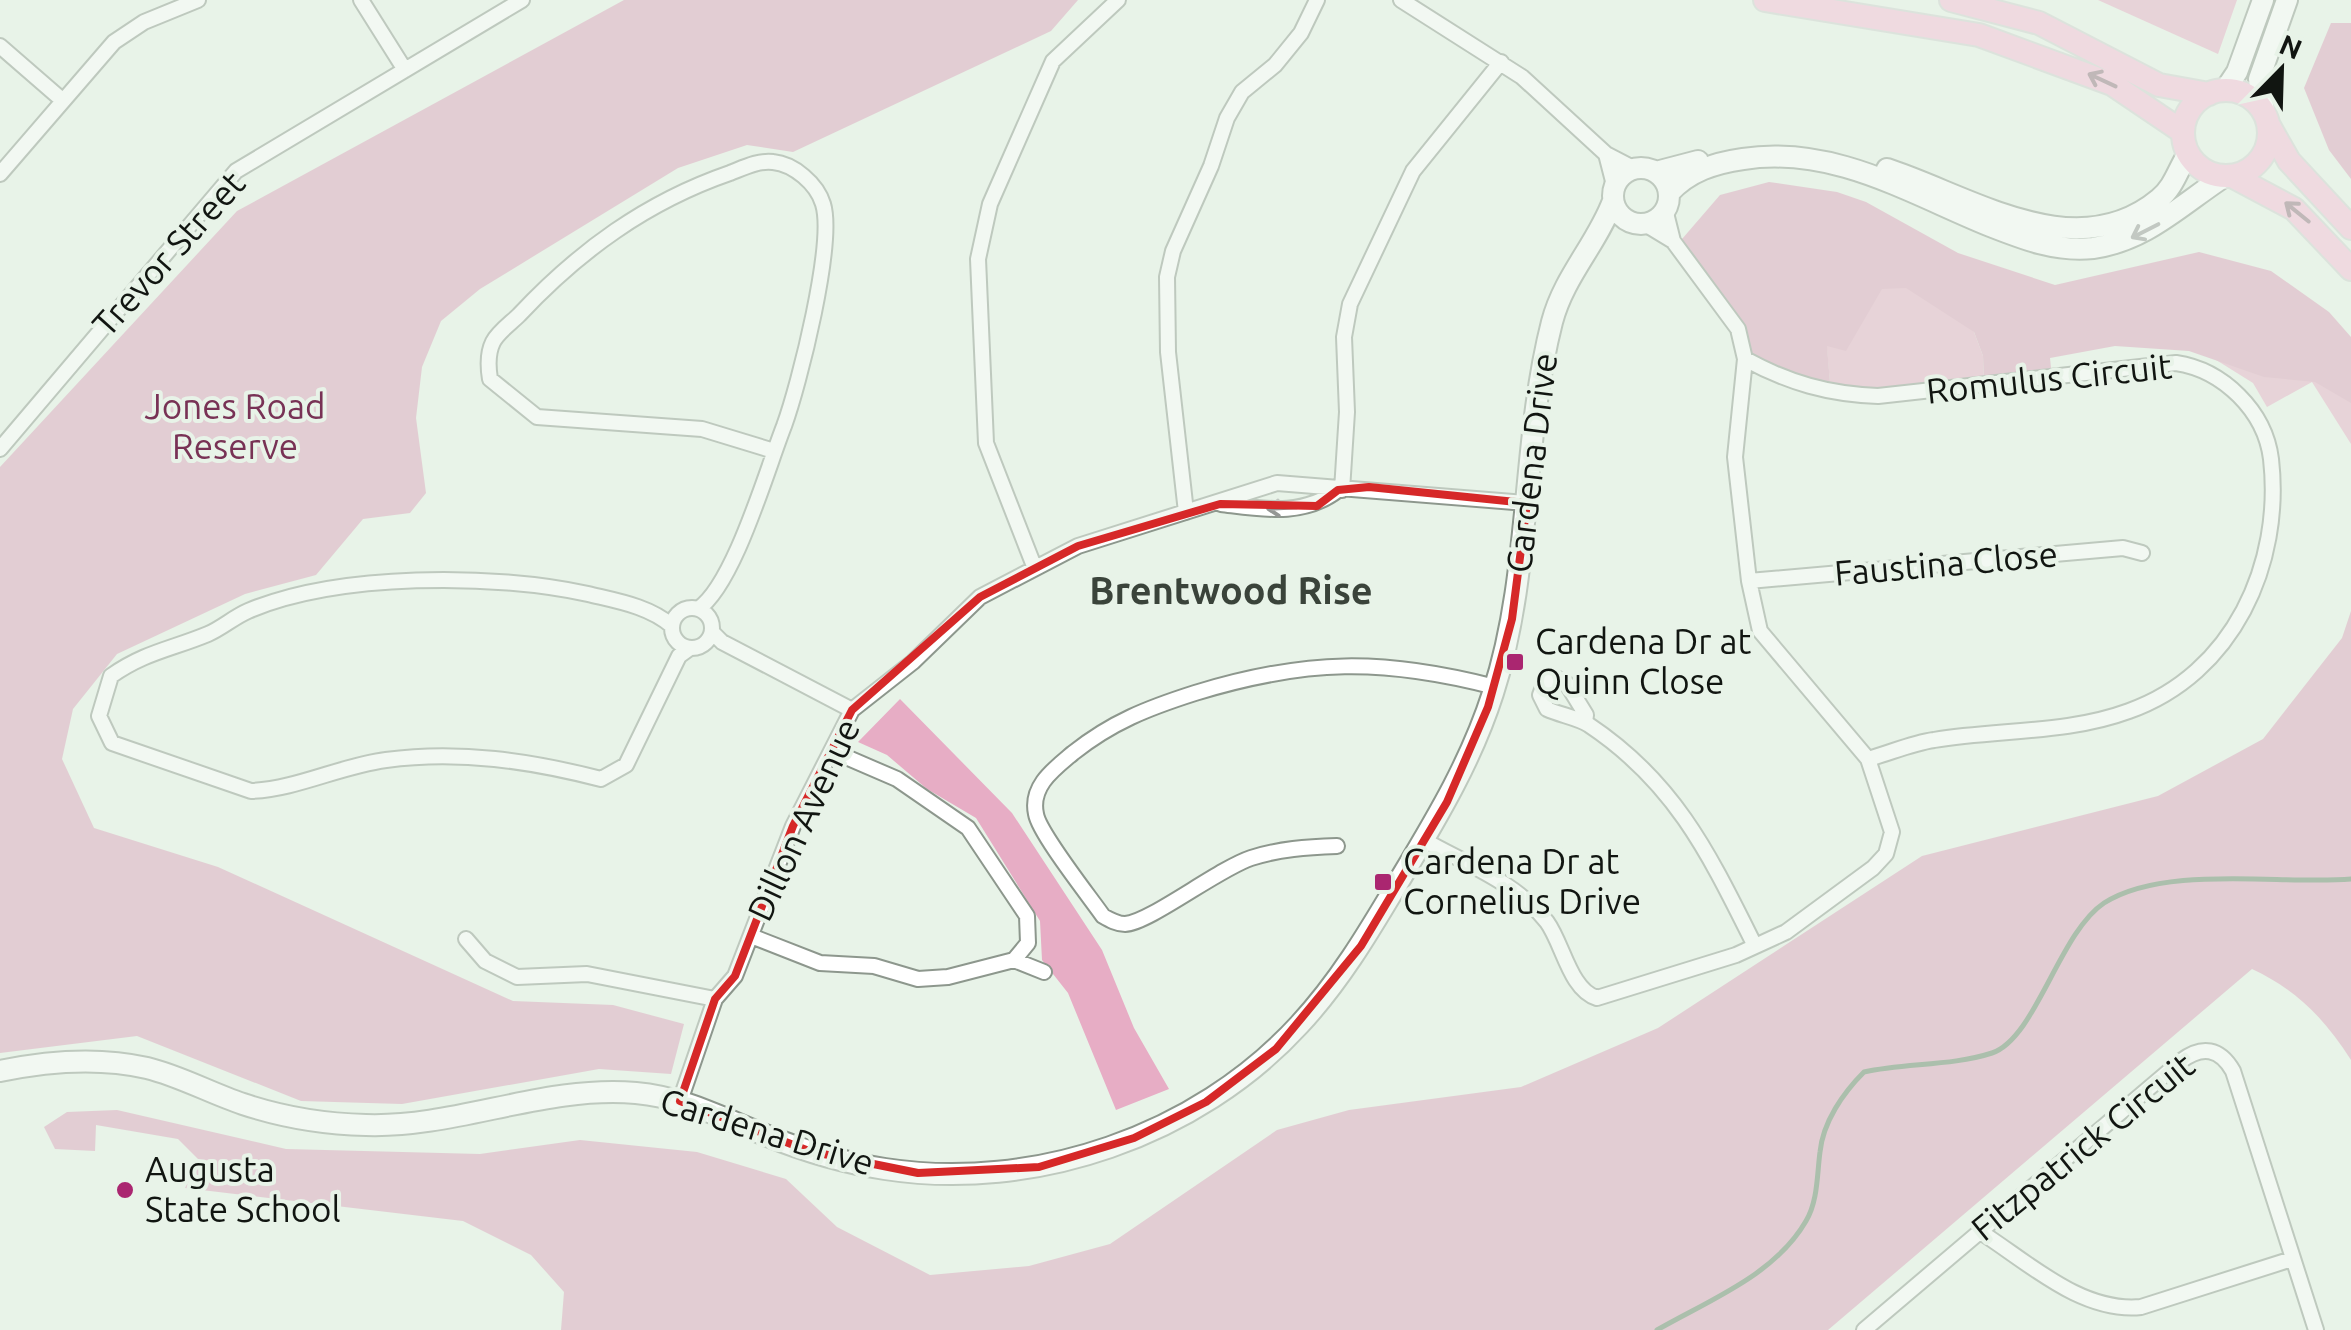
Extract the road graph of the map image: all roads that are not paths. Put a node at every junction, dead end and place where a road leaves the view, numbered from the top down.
1 (198, 0) edge
2 (361, 0) edge
3 (522, 0) edge
4 (1118, 0) edge
5 (1317, 0) edge
6 (1401, 0) edge
7 (1765, 0) edge
8 (1951, 0) edge
9 (2263, 0) edge
10 (2288, 0) edge
11 (0, 46) edge
12 (1501, 62) junction
13 (405, 70) junction
14 (2217, 92) junction
15 (61, 99) junction
16 (2266, 118) junction
17 (2186, 143) junction
18 (1606, 154) junction
19 (1633, 168) junction
20 (1656, 172) junction
21 (0, 174) edge
22 (2228, 176) junction
23 (1614, 193) junction
24 (1667, 201) junction
25 (1637, 222) junction
26 (2351, 228) edge
27 (1602, 232) junction
28 (1673, 241) junction
29 (2351, 270) edge
30 (1745, 359) junction
31 (0, 449) edge
32 (774, 451) junction
33 (1340, 490) junction
34 (1527, 503) junction
35 (1220, 504) junction
36 (1186, 512) junction
37 (2142, 552) dead end
38 (1034, 566) junction
39 (1749, 581) junction
40 (705, 608) junction
41 (674, 621) junction
42 (714, 639) junction
43 (682, 649) junction
44 (1495, 687) junction
45 (852, 710) junction
46 (1585, 722) dead end
47 (832, 751) junction
48 (1868, 759) junction
49 (1424, 840) junction
50 (1337, 846) dead end
51 (751, 936) junction
52 (466, 939) dead end
53 (1755, 946) junction
54 (1014, 960) junction
55 (1044, 972) dead end
56 (715, 1000) junction
57 (0, 1071) edge
58 (680, 1101) junction
59 (1980, 1231) junction
60 (2292, 1259) junction
61 (1864, 1330) edge
62 (2316, 1330) edge

1 - 15 street
2 - 13 street
3 - 13 street, Trevor Street
4 - 38 street
5 - 36 street
6 - 12 street
17 -> 7 main road
8 - 14 main road
9 - 14 street
10 - 16 street
11 - 15 street
12 - 18 street
12 - 33 street
13 - 31 street, Trevor Street
14 - 16 main road
14 - 17 main road
15 - 21 street
16 - 22 main road
16 - 26 main road
17 - 20 street
17 - 22 main road
18 - 19 street
18 - 23 street
19 - 20 street
19 - 23 street
20 - 24 street
22 -> 24 street
29 -> 22 main road
23 - 25 street
23 - 27 street, Cardena Drive
24 - 25 street
24 - 28 street
25 - 27 street
25 - 28 street
27 - 34 street, Cardena Drive
28 - 30 street
30 - 39 street
30 - 48 street, Romulus Circuit
32 - 32 street
32 - 40 street
33 - 34 street, Dillon Avenue
33 - 35 street, Dillon Avenue
33 -> 35 street, Dillon Avenue
34 - 44 street, Cardena Drive
35 - 36 street, Dillon Avenue
36 - 38 street, Dillon Avenue
37 - 39 street, Faustina Close
38 - 45 street, Dillon Avenue
39 - 48 street
40 - 41 street
40 - 42 street
41 - 43 street
41 - 43 street
42 - 43 street
42 - 45 street
44 - 49 street, Cardena Drive
44 - 50 street
45 - 47 street, Dillon Avenue
46 - 53 street
47 - 51 street, Dillon Avenue
47 - 54 street
48 - 53 street
49 - 53 street
49 - 58 street, Cardena Drive
51 - 54 street
51 - 56 street, Dillon Avenue
52 - 56 street
54 - 55 street
56 - 58 street, Dillon Avenue
57 - 58 street, Cardena Drive
59 - 60 street
59 - 60 street, Fitzpatrick Circuit
59 - 61 street, Fitzpatrick Circuit
60 - 62 street, Fitzpatrick Circuit

